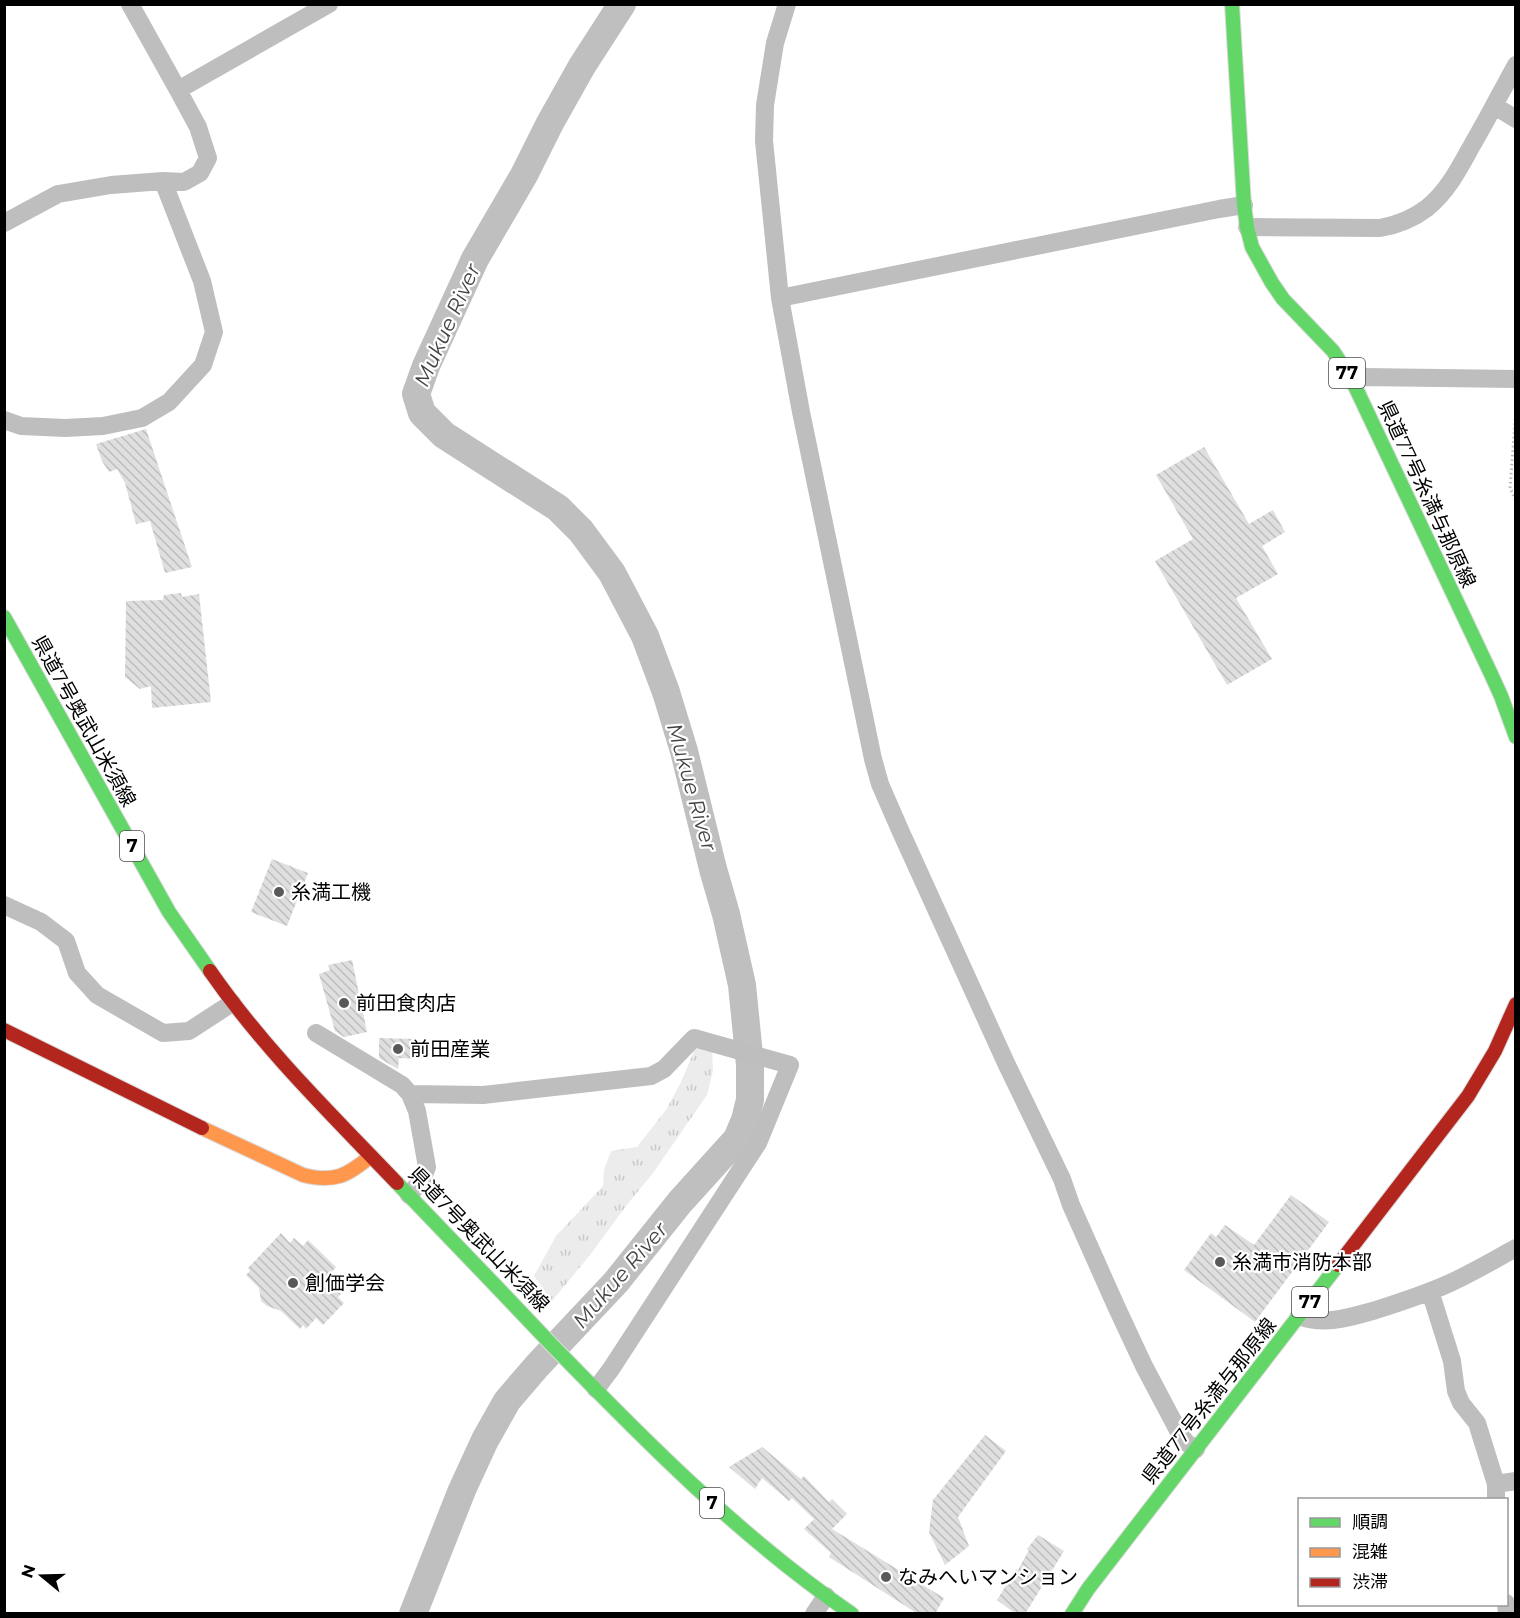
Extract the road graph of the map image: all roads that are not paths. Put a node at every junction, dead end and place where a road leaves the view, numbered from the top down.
1 (130, 4) edge
2 (329, 4) edge
3 (787, 4) edge
4 (1232, 4) edge
5 (1515, 65) edge
6 (178, 90) junction
7 (1495, 106) junction
8 (1515, 119) edge
9 (163, 181) junction
10 (1244, 205) junction
11 (4, 223) edge
12 (1247, 227) junction
13 (780, 298) junction
14 (1515, 379) edge
15 (1353, 382) junction
16 (4, 420) edge
17 (4, 617) edge
18 (1515, 737) edge
19 (4, 905) edge
20 (232, 1004) junction
21 (1515, 1004) edge
22 (4, 1030) edge
23 (316, 1033) dead end
24 (410, 1094) junction
25 (371, 1156) junction
26 (409, 1195) junction
27 (1515, 1248) edge
28 (1430, 1291) junction
29 (1299, 1316) junction
30 (590, 1383) junction
31 (1196, 1449) junction
32 (1515, 1480) edge
33 (1496, 1492) edge
34 (826, 1596) junction
35 (814, 1614) edge
36 (852, 1614) edge
37 (1072, 1614) edge

1 - 6 street
2 - 6 street
3 - 13 street
4 - 10 main road, 県道77号糸満与那原線 / 77
5 - 7 street
6 - 9 street
7 - 8 street
7 - 12 street
9 - 11 street
9 - 16 street
10 - 12 main road, 県道77号糸満与那原線 / 77
10 - 13 street
12 - 15 main road, 県道77号糸満与那原線 / 77
13 - 31 street
14 - 15 street
15 - 18 main road, 県道77号糸満与那原線 / 77
17 - 20 main road, 県道7号奥武山米須線 / 7
19 - 20 street
20 - 25 main road, 県道7号奥武山米須線 / 7
21 - 29 main road, 県道77号糸満与那原線 / 77
22 - 25 main road
23 - 24 street
24 - 26 street
24 - 30 street
25 - 26 main road, 県道7号奥武山米須線 / 7
26 - 30 main road, 県道7号奥武山米須線 / 7
27 - 28 street
28 - 29 street
28 - 33 street
29 - 31 main road, 県道77号糸満与那原線 / 77
30 - 34 main road, 県道7号奥武山米須線 / 7
31 - 37 main road, 県道77号糸満与那原線 / 77
32 - 33 street
34 - 35 street
34 - 36 main road, 県道7号奥武山米須線 / 7

